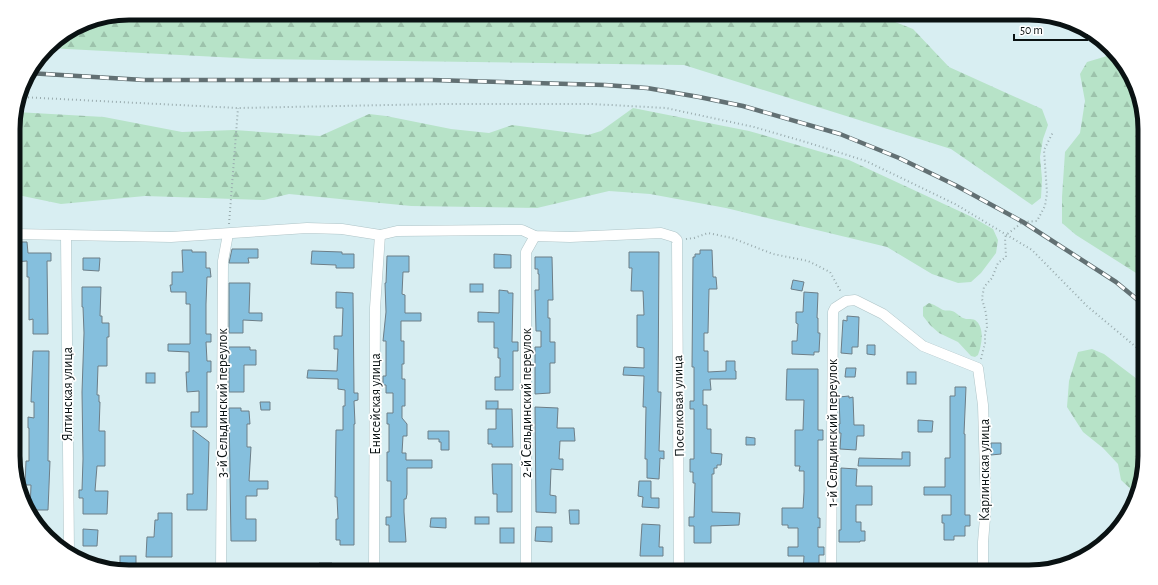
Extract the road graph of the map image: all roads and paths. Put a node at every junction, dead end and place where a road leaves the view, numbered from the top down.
1 (25, 96) edge
2 (238, 108) junction
3 (1053, 132) dead end
4 (20, 234) edge
5 (228, 234) junction
6 (1006, 234) junction
7 (380, 235) junction
8 (66, 236) junction
9 (535, 236) junction
10 (676, 240) junction
11 (846, 301) junction
12 (1138, 349) edge
13 (978, 368) junction
14 (69, 548) edge
15 (222, 565) edge
16 (374, 565) edge
17 (526, 565) edge
18 (679, 565) edge
19 (831, 565) edge
20 (984, 565) edge

1 - 2 path
2 - 5 path
2 - 6 path
3 - 6 path
4 - 8 street
5 - 7 street
5 - 8 street
5 - 15 street, 3-й Сельдинский переулок
6 - 12 path
6 - 13 path
7 - 9 street
7 - 16 street, Енисейская улица
8 - 14 street, Ялтинская улица
9 - 10 street
9 - 17 street, 2-й Сельдинский переулок
10 - 11 path
10 - 18 street, Поселковая улица
11 - 13 street
11 - 19 street, 1-й Сельдинский переулок
13 - 20 street, Карлинская улица

